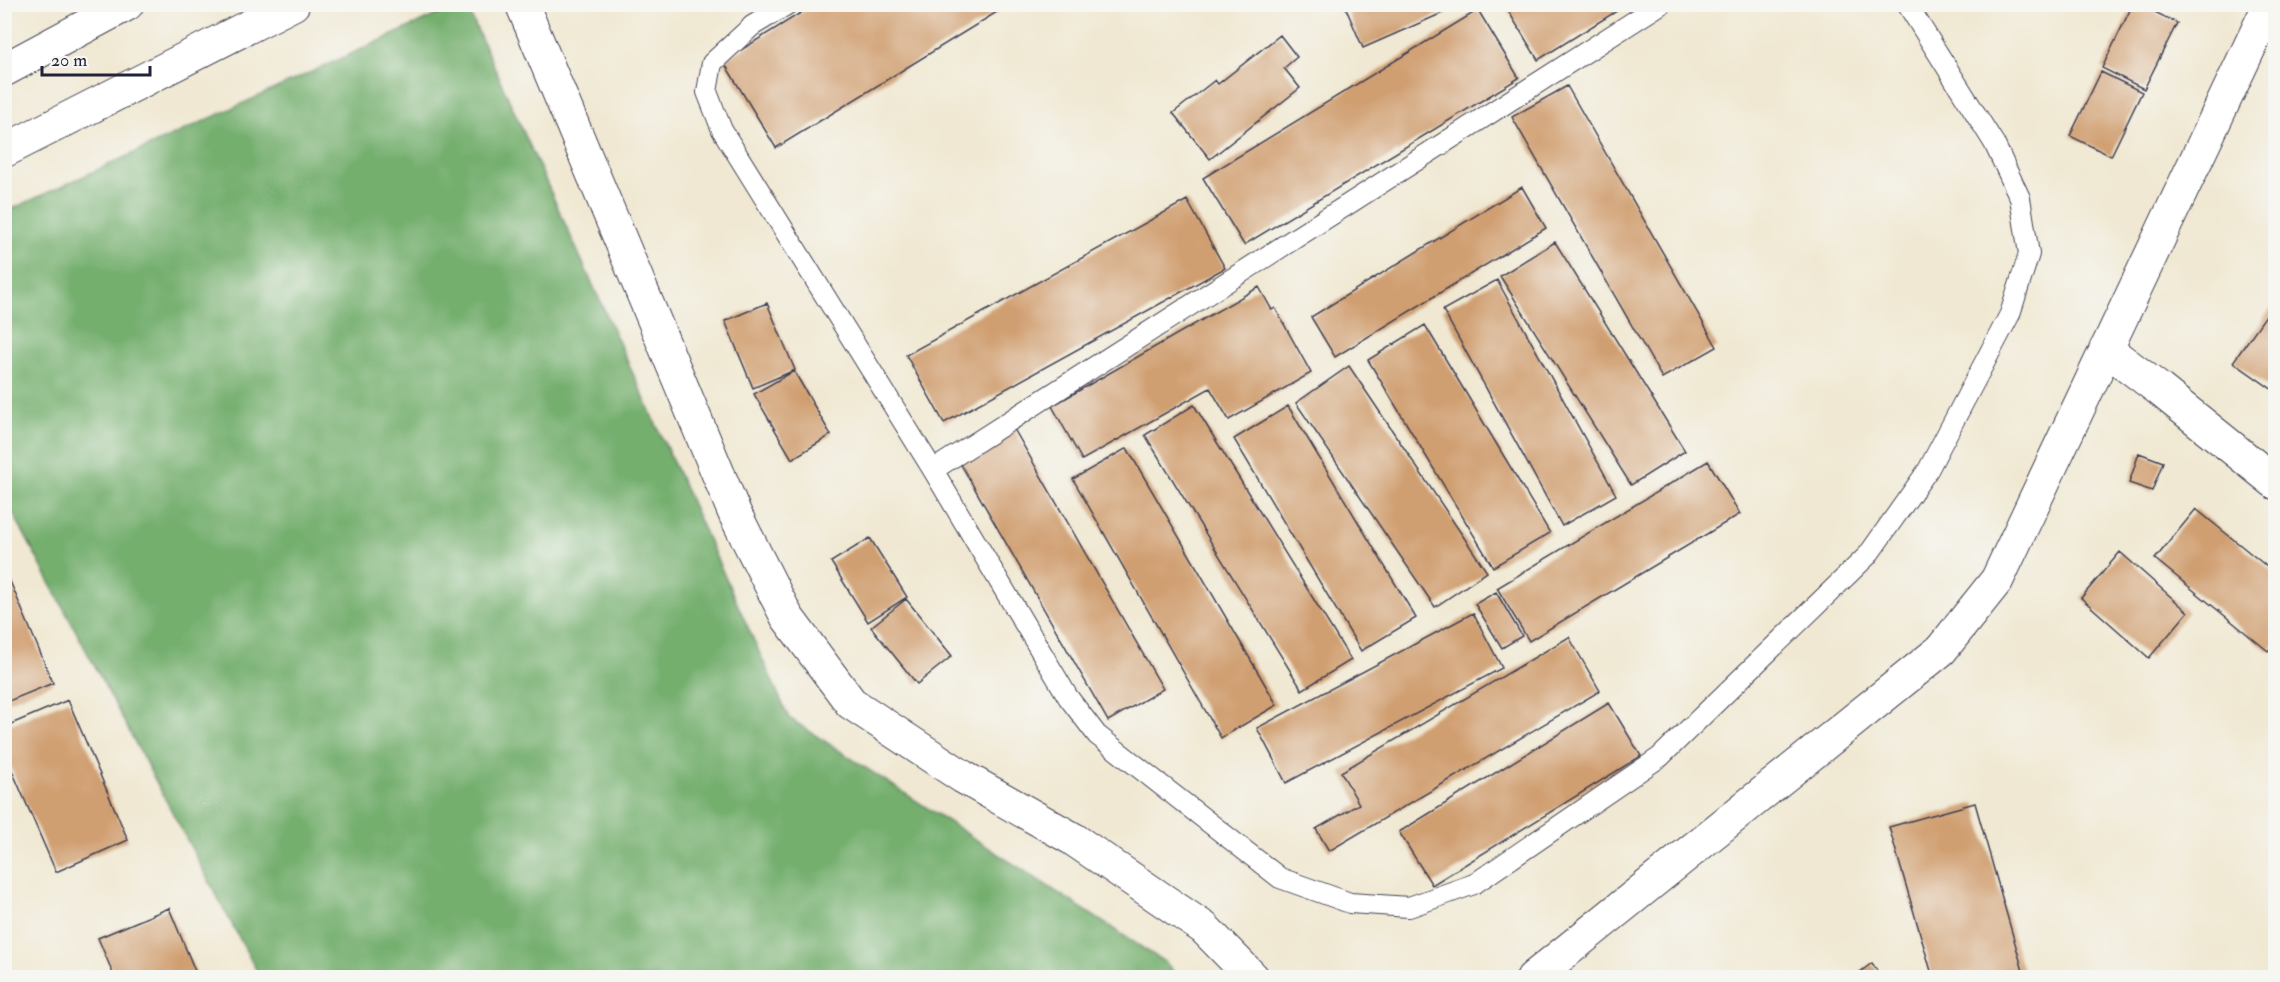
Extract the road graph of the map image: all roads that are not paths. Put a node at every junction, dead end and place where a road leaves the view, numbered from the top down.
1 (127, 4) edge
2 (293, 4) edge
3 (522, 4) edge
4 (788, 4) edge
5 (1661, 4) edge
6 (1907, 4) edge
7 (2270, 4) edge
8 (4, 70) edge
9 (4, 151) edge
10 (2106, 350) junction
11 (933, 470) junction
12 (2276, 483) edge
13 (1253, 978) edge
14 (1533, 978) edge

1 - 8 street
2 - 9 street
3 - 13 street
4 - 11 lane
5 - 11 lane
6 - 11 lane
7 - 10 street
10 - 12 street
10 - 14 street

